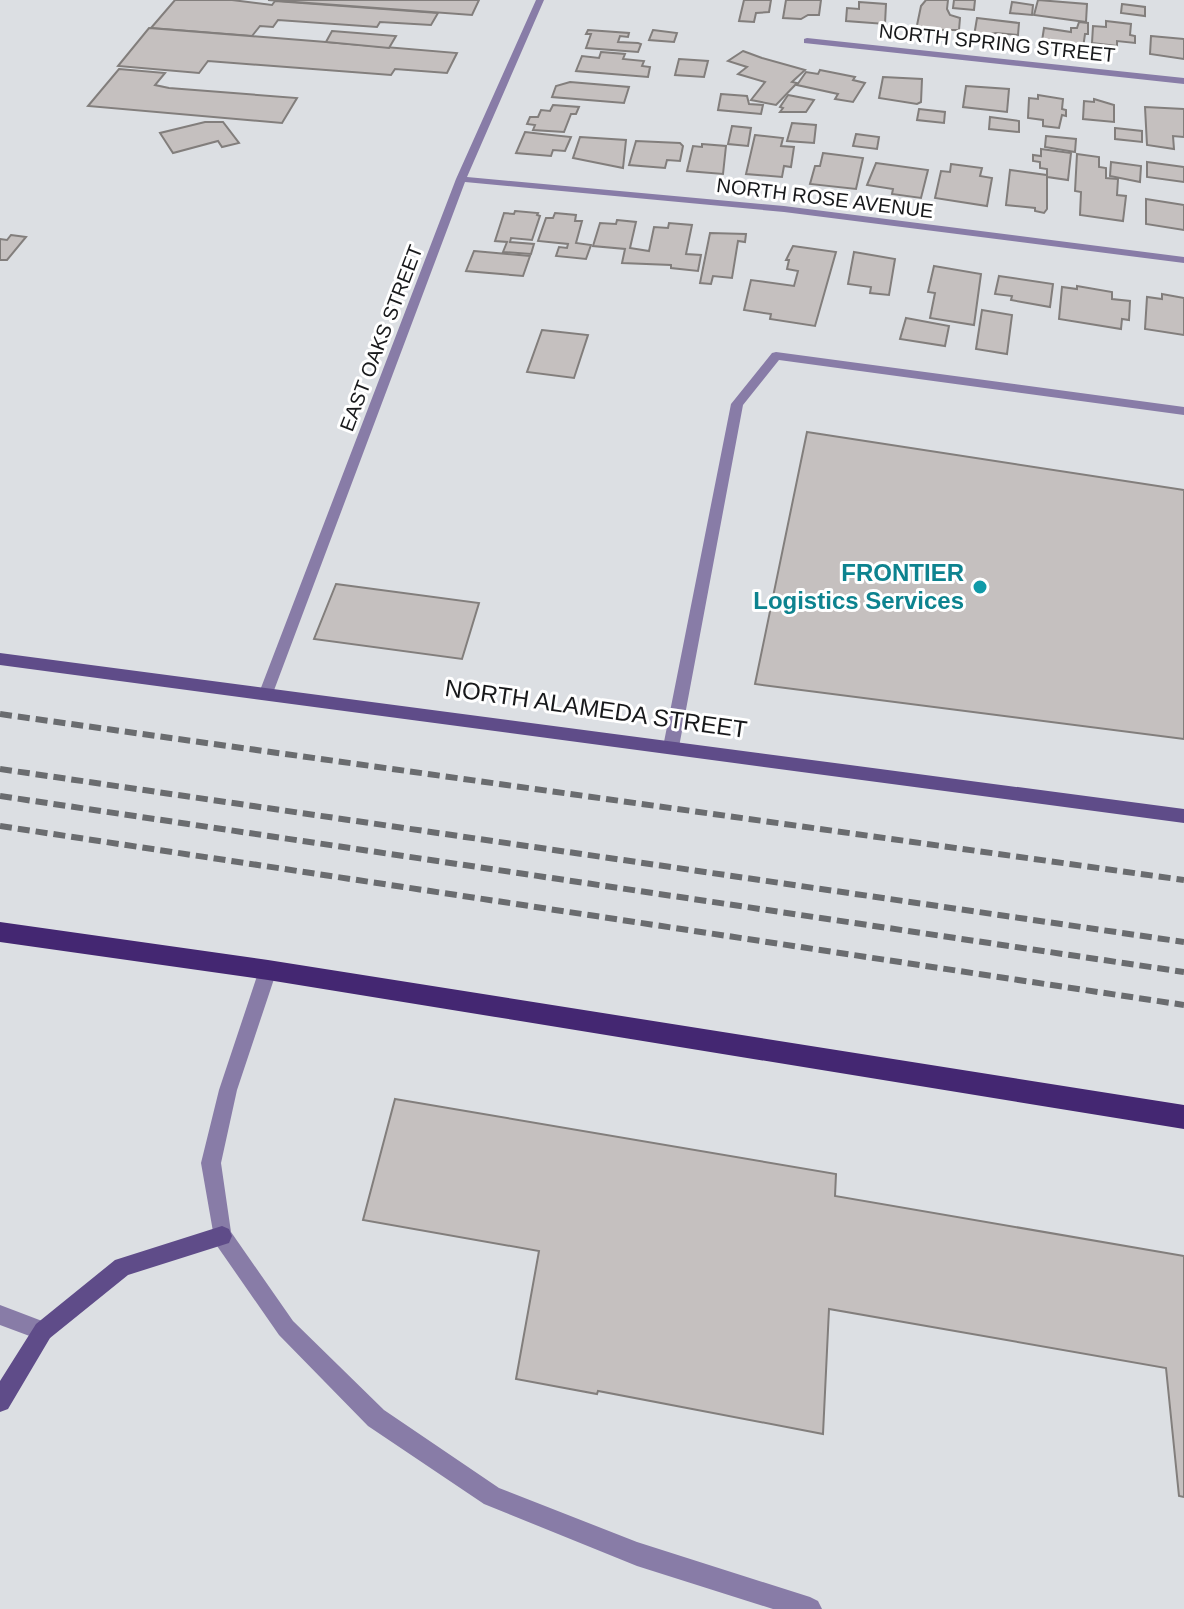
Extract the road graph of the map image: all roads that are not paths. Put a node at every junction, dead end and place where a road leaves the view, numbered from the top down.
1 (540, 0) edge
2 (807, 41) dead end
3 (1184, 81) edge
4 (461, 179) junction
5 (1184, 260) edge
6 (1184, 411) edge
7 (0, 659) edge
8 (266, 693) junction
9 (671, 747) junction
10 (1184, 816) edge
11 (0, 932) edge
12 (268, 970) junction
13 (1184, 1117) edge
14 (222, 1236) junction
15 (0, 1315) edge
16 (43, 1331) junction
17 (0, 1401) edge
18 (810, 1609) edge

1 - 4 street, EAST OAKS STREET
2 - 3 street, NORTH SPRING STREET
4 - 5 street, NORTH ROSE AVENUE
4 - 8 street, EAST OAKS STREET
6 - 9 street
7 - 8 street, NORTH ALAMEDA STREET
8 - 9 street, NORTH ALAMEDA STREET
9 - 10 street, NORTH ALAMEDA STREET
11 - 12 main road
12 - 13 main road
12 - 14 street
14 - 16 street
14 - 18 street
15 - 16 street
16 - 17 street

